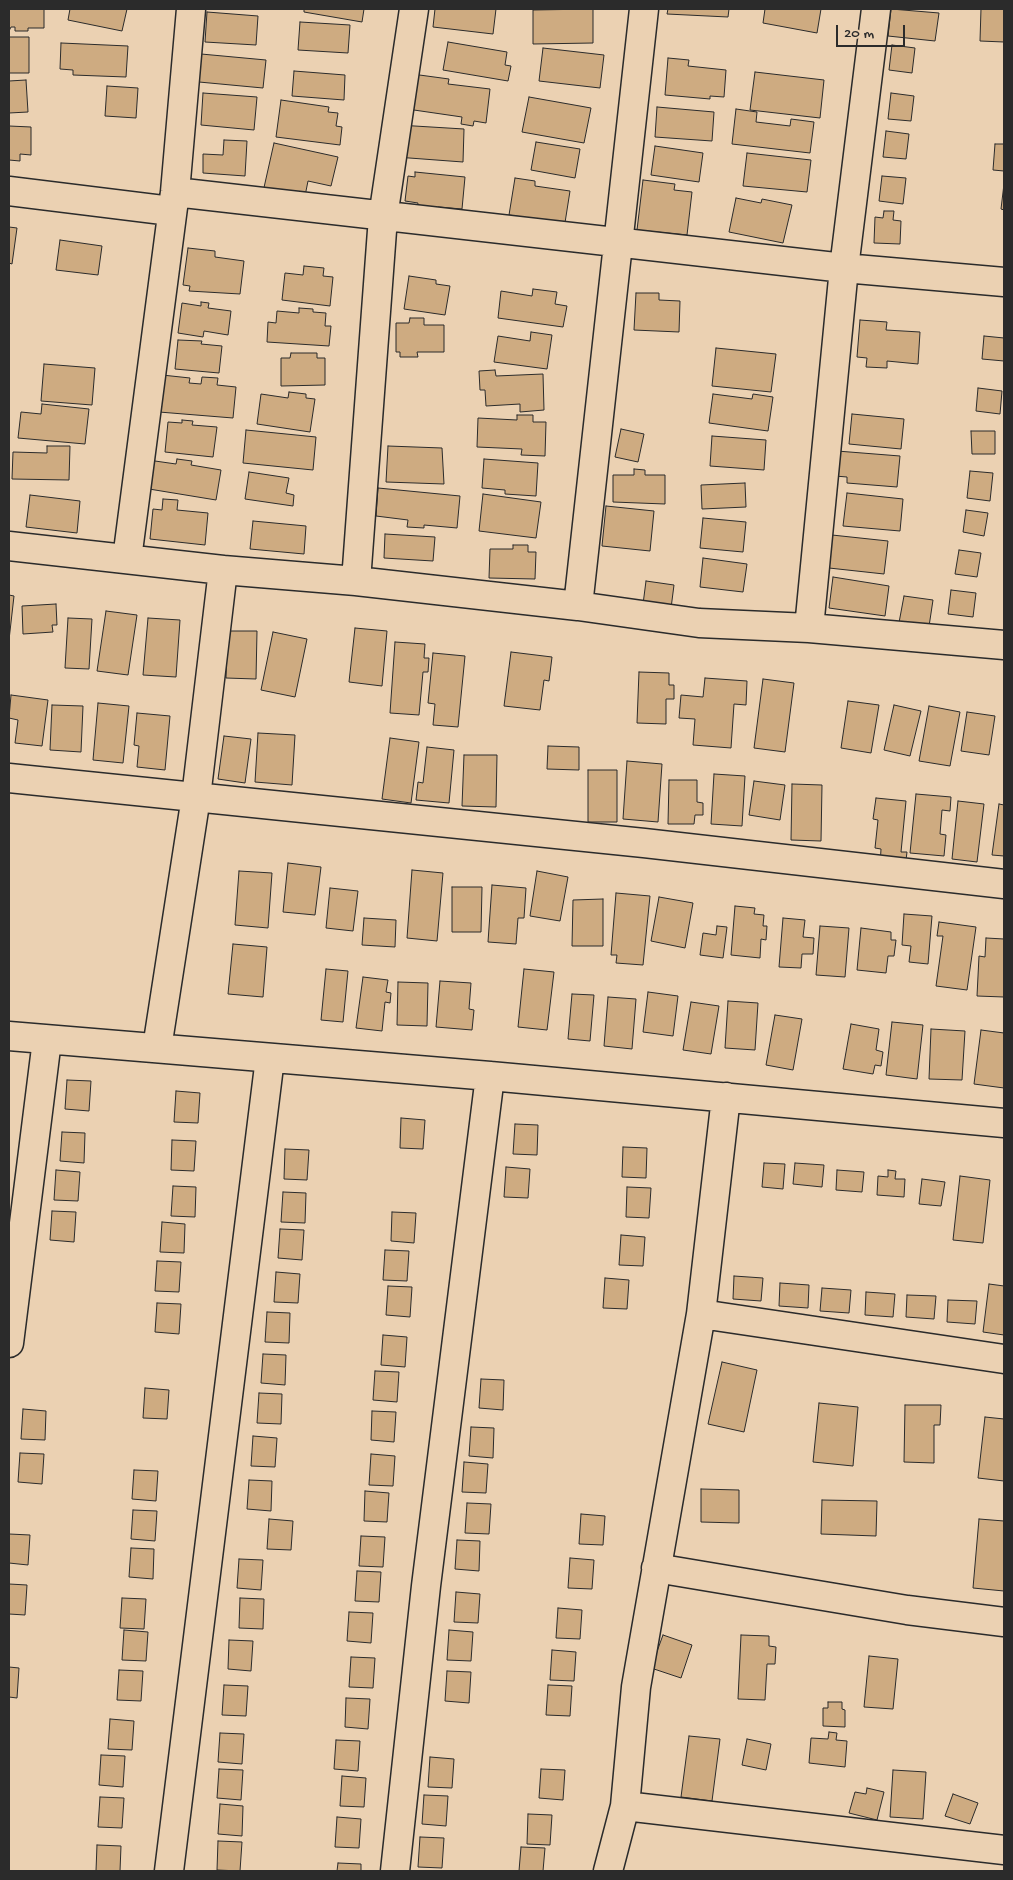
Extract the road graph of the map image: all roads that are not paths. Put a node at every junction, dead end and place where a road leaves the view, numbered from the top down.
1 (191, 9) edge
2 (414, 9) edge
3 (644, 9) edge
4 (876, 9) edge
5 (9, 191) edge
6 (173, 201) junction
7 (383, 217) junction
8 (620, 242) junction
9 (844, 268) junction
10 (1004, 282) edge
11 (9, 546) edge
12 (127, 559) junction
13 (223, 570) junction
14 (356, 581) junction
15 (578, 606) junction
16 (809, 628) junction
17 (1004, 646) edge
18 (9, 778) edge
19 (196, 797) junction
20 (1004, 884) edge
21 (9, 1036) edge
22 (47, 1040) junction
23 (156, 1048) junction
24 (270, 1058) junction
25 (490, 1076) junction
26 (726, 1097) junction
27 (1004, 1123) edge
28 (701, 1314) junction
29 (9, 1343) edge
30 (1004, 1359) edge
31 (656, 1568) junction
32 (1004, 1622) edge
33 (624, 1806) junction
34 (1004, 1850) edge
35 (169, 1871) edge
36 (394, 1871) edge
37 (608, 1871) edge

1 - 6 street
2 - 7 street
3 - 8 street
4 - 9 street
5 - 6 street
6 - 7 street
6 - 12 street
7 - 8 street
7 - 14 street
8 - 9 street
8 - 15 street
9 - 10 street
9 - 16 street
11 - 12 street
12 - 13 street
13 - 14 street
13 - 19 street
14 - 15 street
15 - 16 street
16 - 17 street
18 - 19 street
19 - 20 street
19 - 23 street
21 - 22 street
22 - 23 street
22 - 29 street
23 - 24 street
24 - 25 street
24 - 35 street
25 - 26 street
25 - 36 street
26 - 27 street
26 - 28 street
28 - 30 street
28 - 31 street
31 - 32 street
31 - 33 street
33 - 34 street
33 - 37 street

